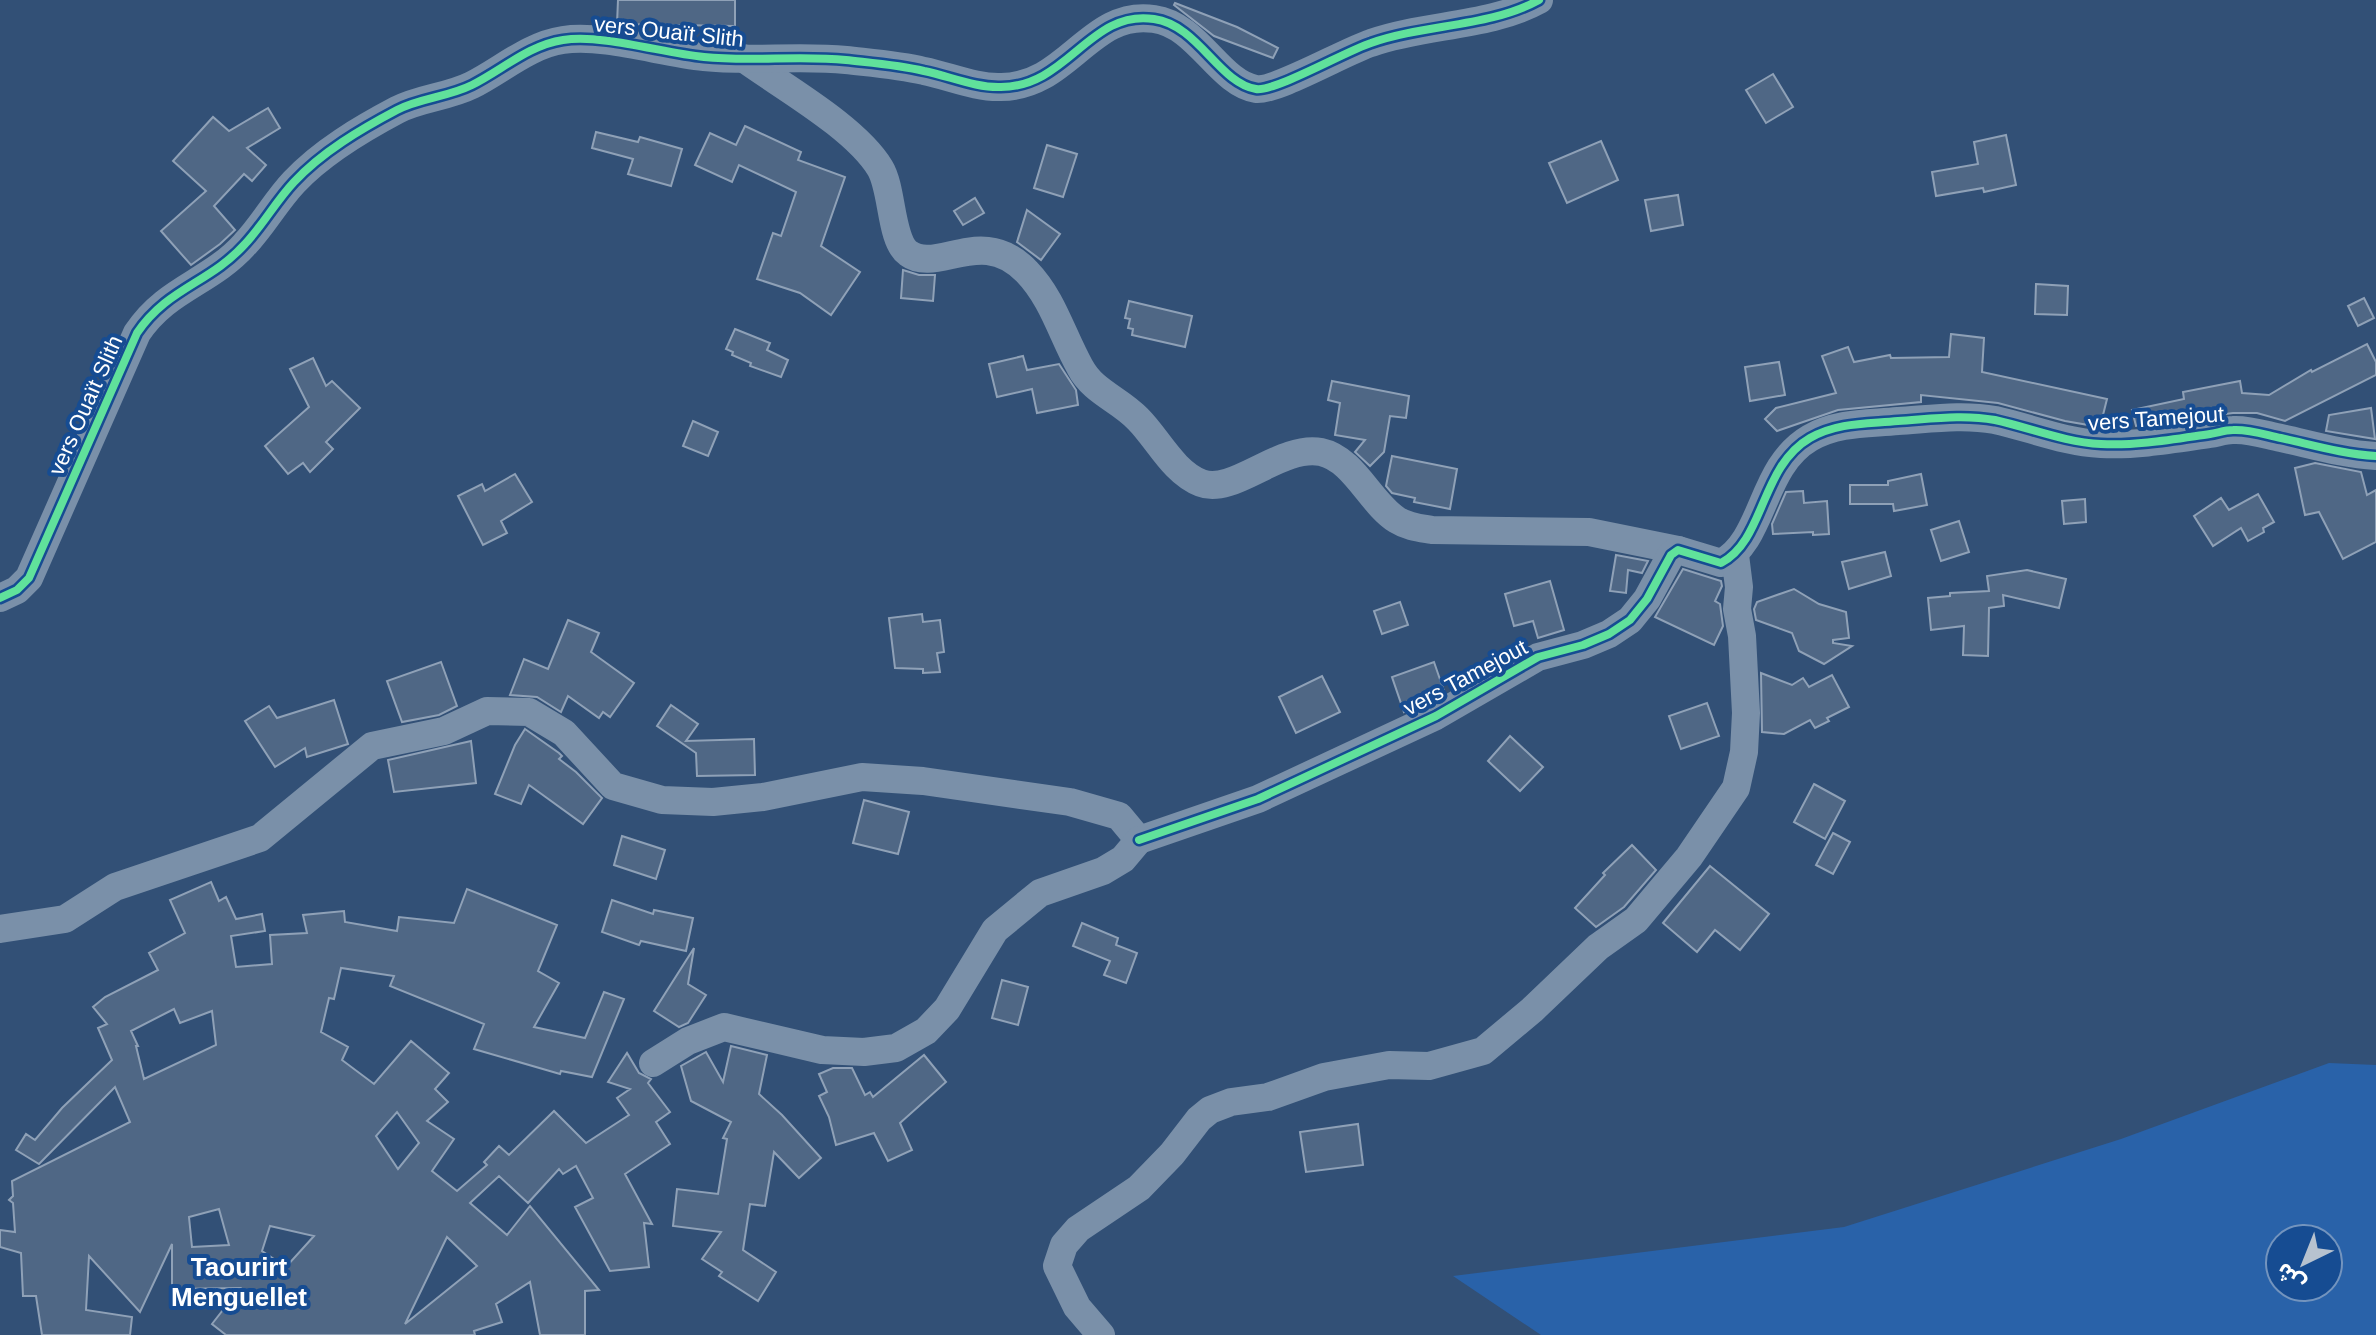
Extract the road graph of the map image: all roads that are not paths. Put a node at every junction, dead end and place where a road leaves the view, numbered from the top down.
1 (1539, 0) edge
2 (743, 58) junction
3 (2376, 456) edge
4 (1678, 550) junction
5 (1735, 555) junction
6 (0, 598) edge
7 (1139, 840) junction
8 (0, 929) edge
9 (653, 1063) dead end
10 (1101, 1335) edge

1 - 2 street, vers Ouaït Slith
2 - 4 street
2 - 6 street, vers Ouaït Slith
3 - 5 street, vers Tamejout
4 - 5 street
4 - 7 street, vers Tamejout
5 - 10 street
7 - 8 street
7 - 9 street

